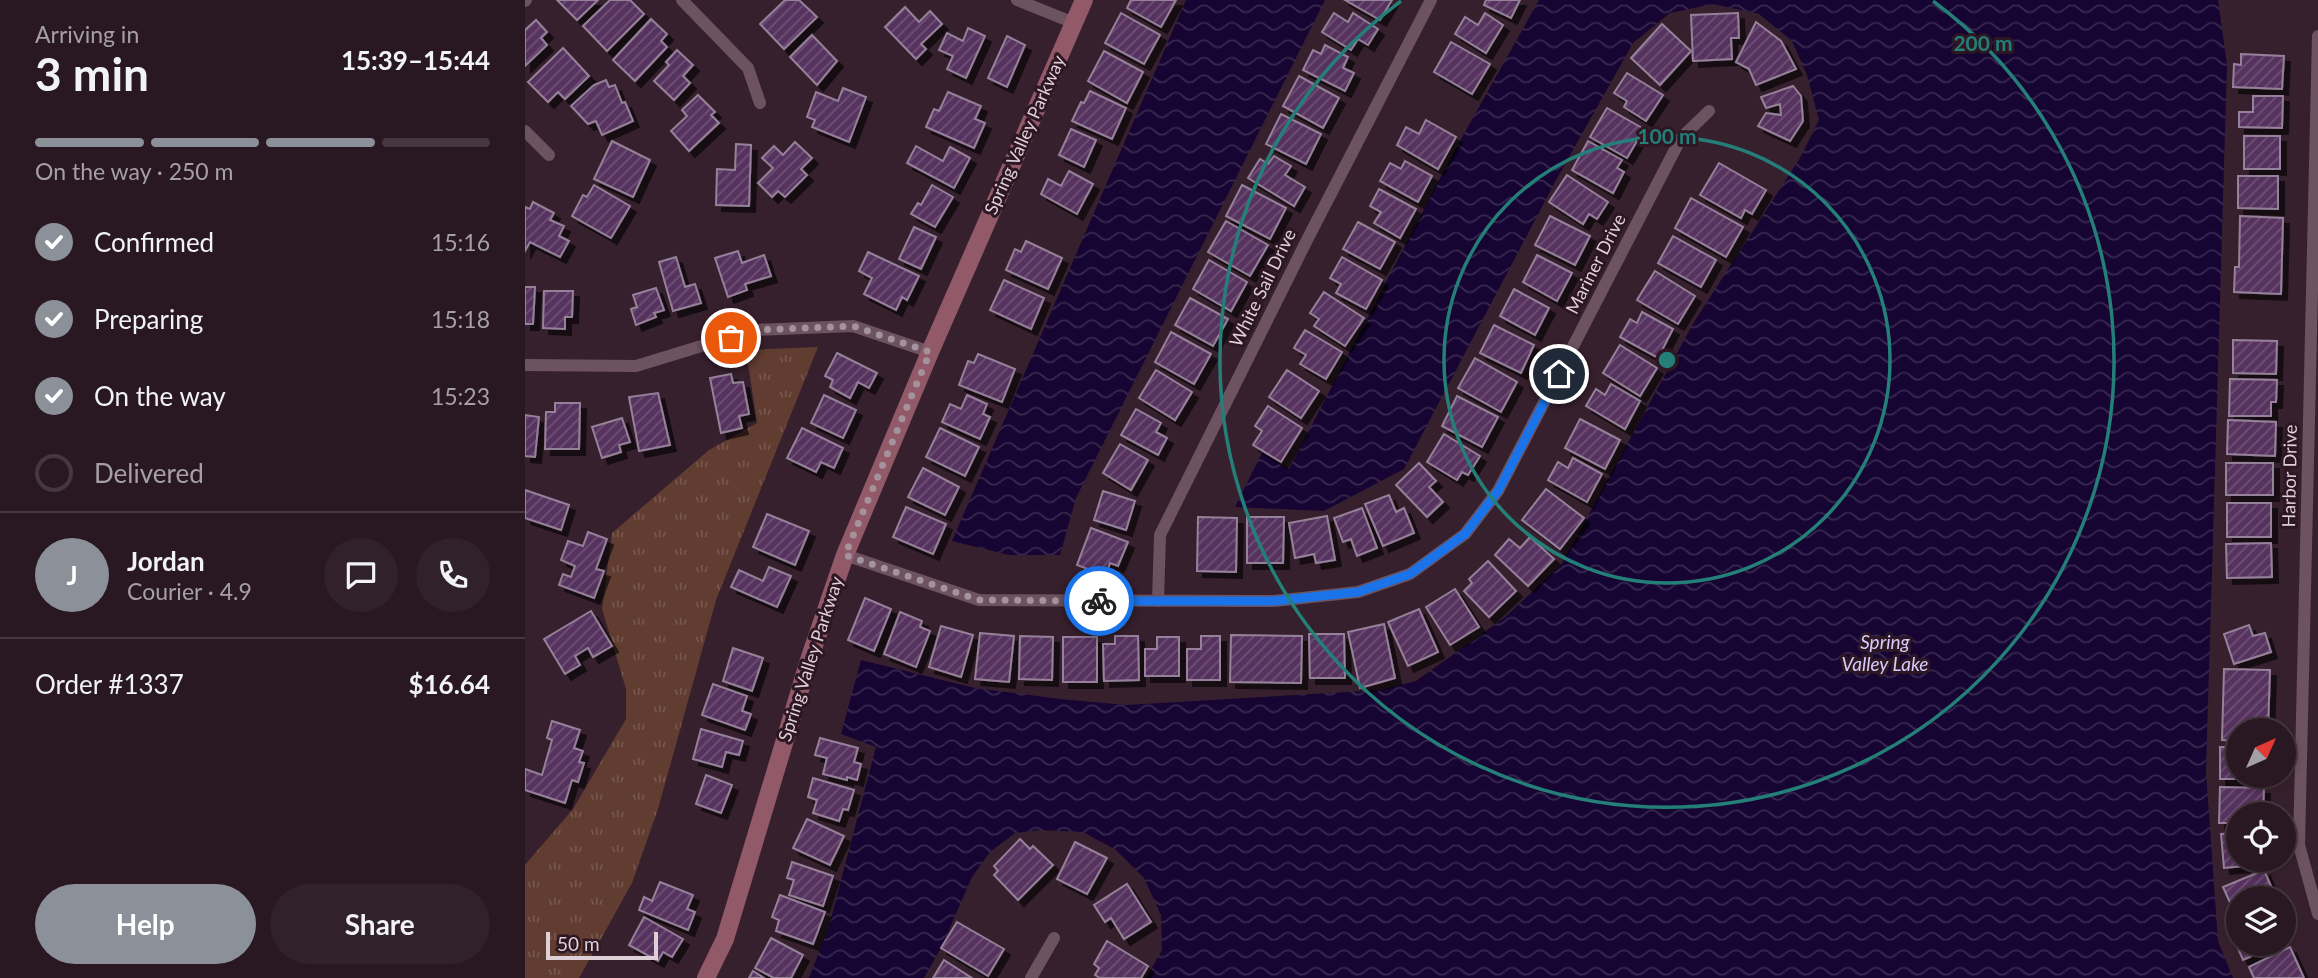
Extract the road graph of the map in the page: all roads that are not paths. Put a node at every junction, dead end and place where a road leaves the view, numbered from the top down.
1 (682, 0) edge
2 (1017, 0) edge
3 (1084, 0) edge
4 (1431, 0) edge
5 (1074, 23) junction
6 (2318, 36) edge
7 (760, 103) dead end
8 (1709, 111) dead end
9 (525, 131) edge
10 (548, 155) dead end
11 (930, 352) junction
12 (525, 365) edge
13 (845, 555) junction
14 (1158, 601) junction
15 (2318, 914) edge
16 (1054, 938) dead end
17 (706, 978) edge
18 (1031, 978) edge

1 - 7 street
2 - 5 street
3 - 5 street, Spring Valley Parkway
4 - 14 street, White Sail Drive
5 - 11 street, Spring Valley Parkway
6 - 15 street, Harbor Drive
8 - 14 street, Mariner Drive
9 - 10 street
11 - 12 street
11 - 13 street, Spring Valley Parkway
13 - 14 street, Mariner Drive
13 - 17 street, Spring Valley Parkway
16 - 18 street

